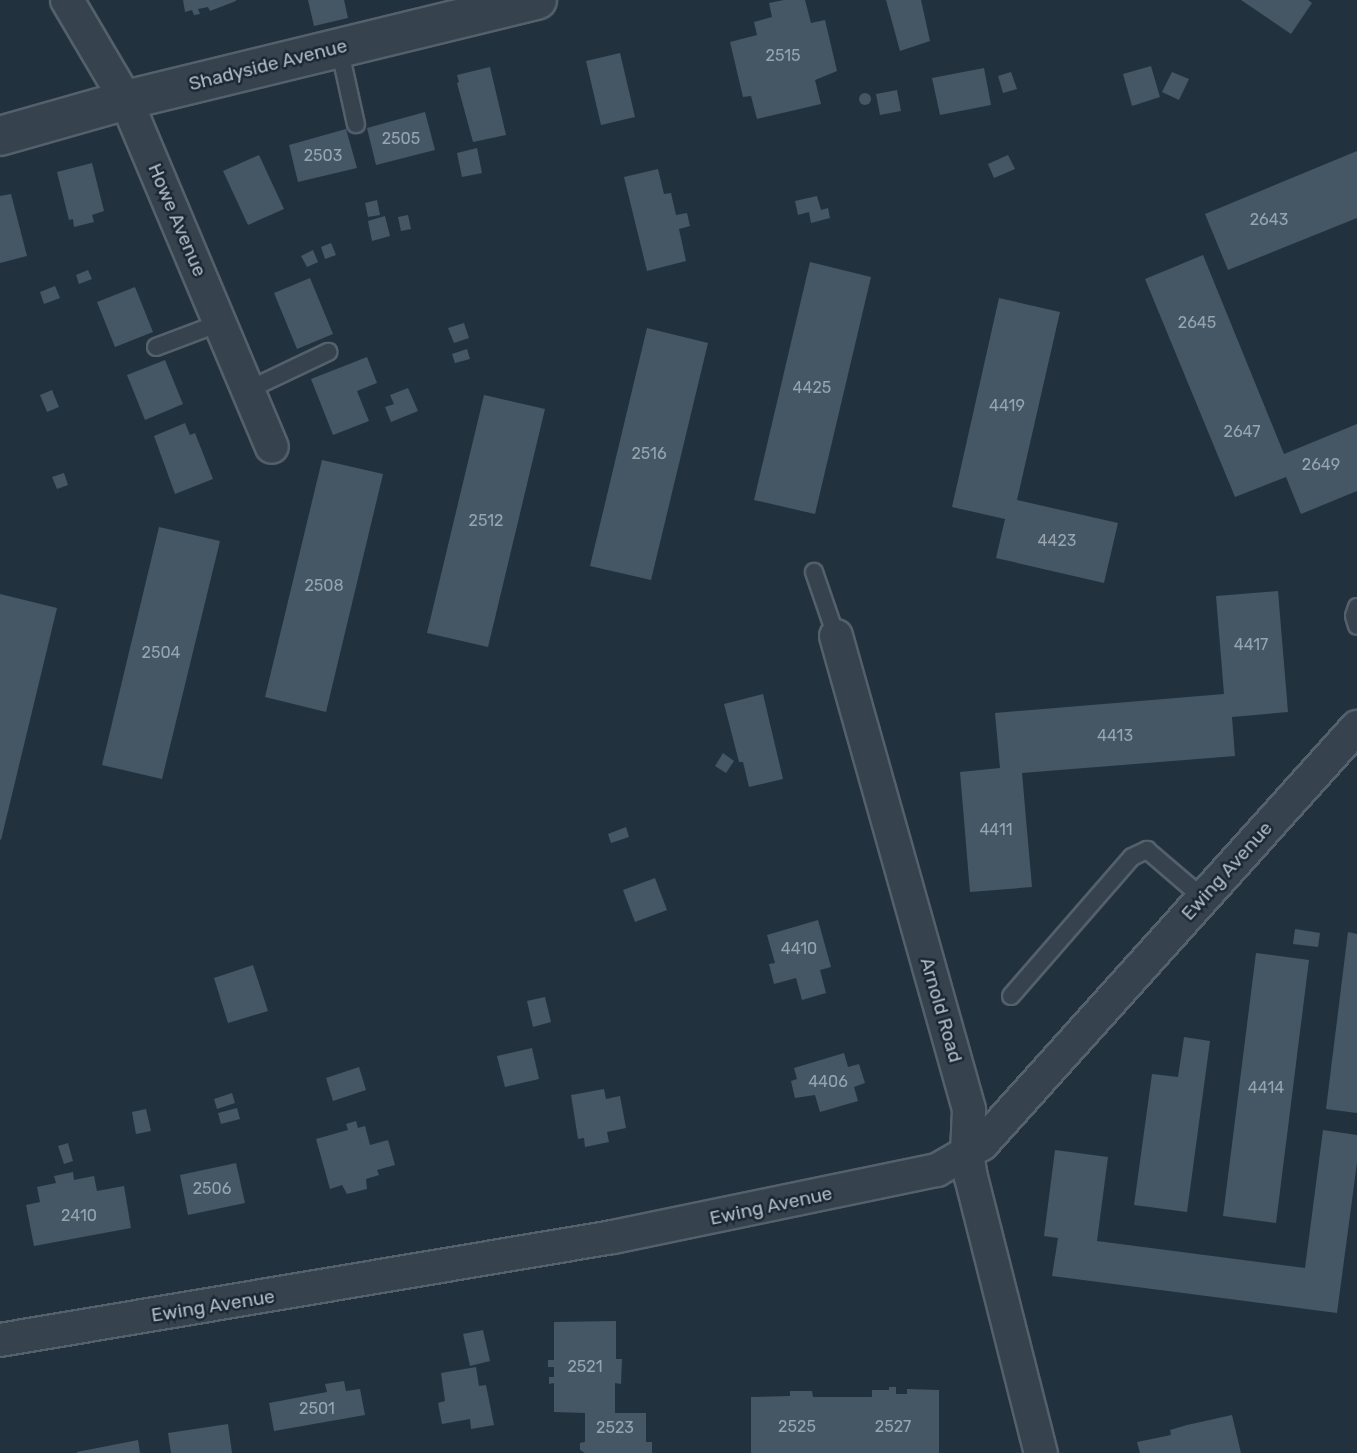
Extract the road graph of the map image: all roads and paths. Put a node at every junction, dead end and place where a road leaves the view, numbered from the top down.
1 (67, 0) edge
2 (537, 0) edge
3 (339, 47) junction
4 (126, 100) junction
5 (356, 124) dead end
6 (0, 136) edge
7 (220, 323) junction
8 (156, 347) dead end
9 (328, 352) dead end
10 (248, 390) junction
11 (272, 447) dead end
12 (814, 572) dead end
13 (1357, 607) edge
14 (1357, 626) edge
15 (836, 636) joint
16 (1357, 727) edge
17 (1203, 898) junction
18 (1012, 996) dead end
19 (967, 1153) junction
20 (0, 1340) edge
21 (1041, 1453) edge

1 - 4 street, Howe Avenue
2 - 3 street, Shadyside Avenue
3 - 4 street, Shadyside Avenue
3 - 5 lane
4 - 6 street, Shadyside Avenue
4 - 7 street, Howe Avenue
7 - 8 lane
7 - 10 street, Howe Avenue
9 - 10 lane
10 - 11 street, Howe Avenue
12 - 15 lane, Arnold Road
13 - 14 lane
15 - 19 street, Arnold Road
16 - 17 street, Ewing Avenue
17 - 18 lane
17 - 19 street, Ewing Avenue
19 - 20 street, Ewing Avenue
19 - 21 street, Arnold Road

